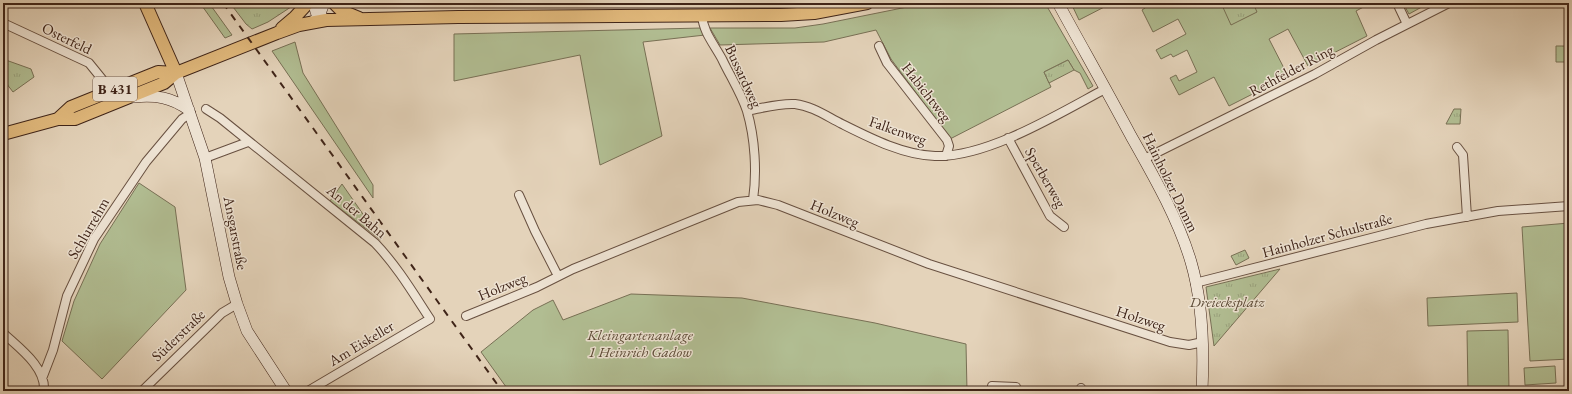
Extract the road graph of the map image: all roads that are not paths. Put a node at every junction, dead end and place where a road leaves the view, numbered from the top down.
1 (145, 3) edge
2 (308, 3) edge
3 (314, 3) edge
4 (324, 3) edge
5 (334, 3) edge
6 (867, 3) edge
7 (1058, 3) edge
8 (1397, 3) edge
9 (1449, 3) edge
10 (702, 15) junction
11 (320, 19) junction
12 (360, 19) junction
13 (3, 23) edge
14 (1407, 24) junction
15 (277, 33) junction
16 (879, 46) dead end
17 (176, 73) junction
18 (1105, 89) junction
19 (107, 92) junction
20 (124, 99) junction
21 (206, 109) dead end
22 (747, 111) junction
23 (190, 112) junction
24 (58, 119) junction
25 (3, 134) edge
26 (1008, 138) junction
27 (248, 142) junction
28 (1457, 147) dead end
29 (946, 156) junction
30 (206, 158) junction
31 (1144, 159) junction
32 (519, 195) dead end
33 (753, 200) junction
34 (1569, 206) edge
35 (1467, 217) junction
36 (1064, 227) dead end
37 (558, 276) junction
38 (1195, 283) junction
39 (237, 304) junction
40 (466, 316) dead end
41 (430, 319) joint
42 (3, 332) edge
43 (1203, 342) junction
44 (43, 376) junction
45 (992, 386) dead end
46 (44, 391) edge
47 (142, 391) edge
48 (286, 391) edge
49 (308, 391) edge
50 (1016, 391) edge
51 (1202, 391) edge

1 - 17 main road
2 - 15 main road
3 - 11 street
4 - 11 street
5 - 12 main road
6 - 10 main road, B 431
7 - 18 street, Hainholzer Damm
8 - 14 street
9 - 14 street, Rethfelder Ring
10 - 12 main road, B 431
10 - 22 street, Bussardweg
11 - 12 main road, B 431
11 - 15 main road, B 431
13 - 19 street, Osterfeld
14 - 31 street, Rethfelder Ring
15 - 17 main road, B 431
16 - 29 street, Habichtweg
17 - 19 main road, B 431
17 - 20 main road, B 431
17 - 23 street, Ansgarstraße
18 - 26 street, Falkenweg
18 - 31 street, Hainholzer Damm
19 - 24 main road, B 431
20 - 23 street
20 - 24 main road, B 431
21 - 27 street, An der Bahn
22 - 29 street, Falkenweg
22 - 33 street, Bussardweg
23 - 30 street, Ansgarstraße
23 - 44 street, Schlurrehm
24 - 25 main road, B 431
26 - 29 street, Falkenweg
26 - 36 street, Sperberweg
27 - 30 street
27 - 41 street, An der Bahn
28 - 35 street
30 - 39 street, Ansgarstraße
31 - 38 street, Hainholzer Damm
32 - 37 street
33 - 37 street, Holzweg
33 - 43 street, Holzweg
34 - 35 street, Hainholzer Schulstraße
35 - 38 street, Hainholzer Schulstraße
37 - 40 street, Holzweg
38 - 43 street, Hainholzer Damm
39 - 47 street, Süderstraße
39 - 48 street, Ansgarstraße
41 - 49 street, Am Eiskeller
42 - 44 street
43 - 51 street, Hainholzer Damm
44 - 46 street
45 - 50 street

